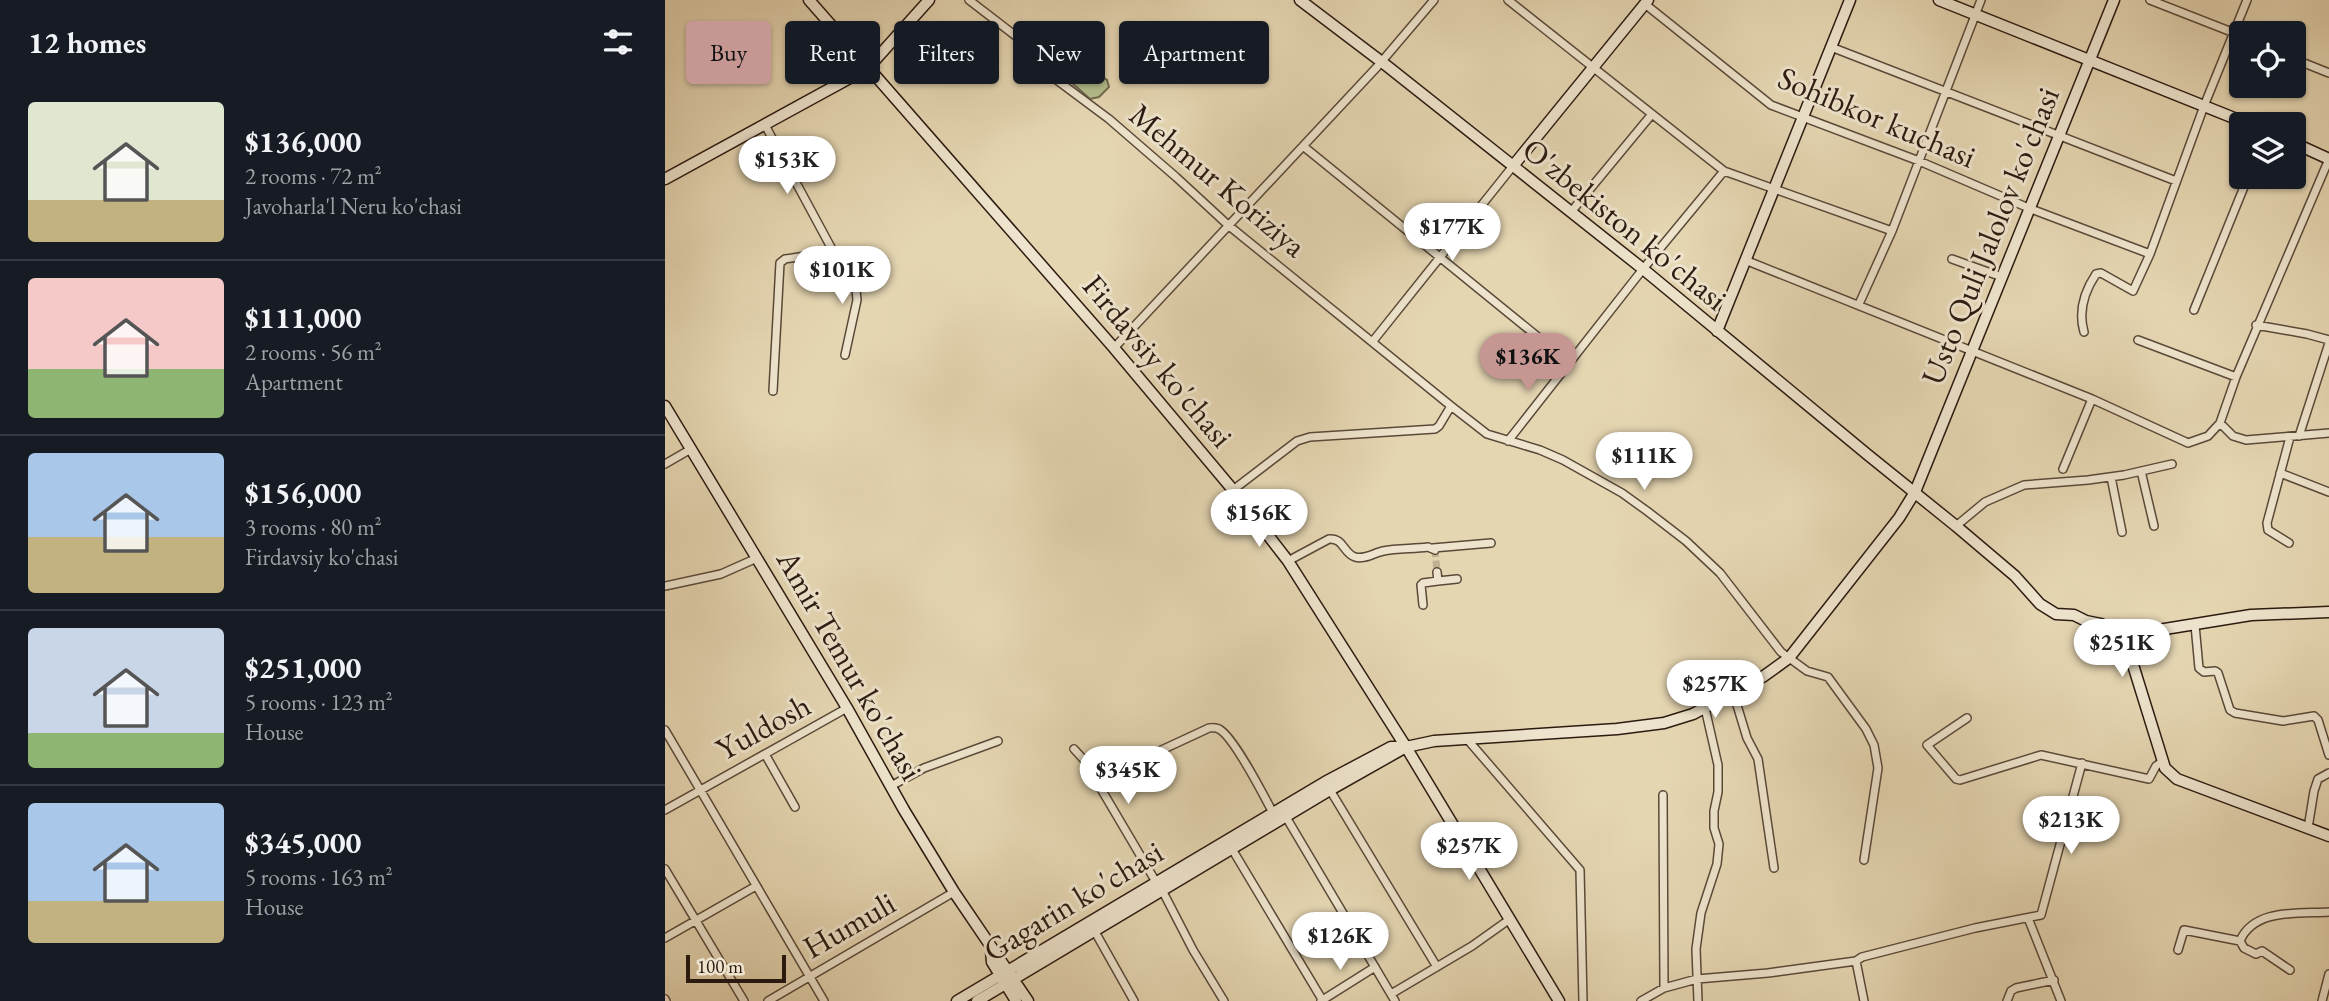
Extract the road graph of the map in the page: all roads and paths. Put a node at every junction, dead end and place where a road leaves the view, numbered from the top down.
1 (809, 0) edge
2 (929, 0) edge
3 (969, 0) edge
4 (1300, 0) edge
5 (1434, 0) edge
6 (1508, 0) edge
7 (1850, 0) edge
8 (1939, 0) edge
9 (1981, 0) edge
10 (2114, 0) edge
11 (2150, 0) edge
12 (2247, 0) edge
13 (1646, 2) edge
14 (1975, 13) junction
15 (827, 21) edge
16 (2242, 21) edge
17 (2229, 31) edge
18 (1831, 47) junction
19 (2229, 54) edge
20 (880, 55) edge
21 (2089, 61) junction
22 (1382, 62) junction
23 (2306, 63) edge
24 (1592, 66) junction
25 (2329, 73) edge
26 (880, 82) edge
27 (839, 84) edge
28 (1945, 92) junction
29 (2204, 106) junction
30 (1652, 114) junction
31 (2229, 116) edge
32 (1803, 119) junction
33 (765, 125) junction
34 (2059, 137) junction
35 (1303, 146) junction
36 (2306, 148) edge
37 (2329, 159) edge
38 (1919, 161) junction
39 (1513, 166) junction
40 (1724, 171) junction
41 (665, 179) edge
42 (2176, 181) junction
43 (1774, 188) junction
44 (2243, 189) edge
45 (2031, 209) junction
46 (1571, 212) junction
47 (1228, 225) junction
48 (1892, 231) junction
49 (834, 253) junction
50 (2150, 254) junction
51 (1439, 257) junction
52 (1952, 259) dead end
53 (1745, 260) junction
54 (1643, 269) junction
55 (2002, 277) junction
56 (1859, 304) junction
57 (2194, 310) dead end
58 (2257, 325) junction
59 (1717, 331) junction
60 (2084, 332) dead end
61 (2138, 340) dead end
62 (1373, 341) junction
63 (2329, 341) edge
64 (1114, 348) junction
65 (1973, 351) junction
66 (845, 355) dead end
67 (1570, 363) junction
68 (2236, 377) junction
69 (773, 391) dead end
70 (2092, 399) junction
71 (665, 406) edge
72 (1451, 406) junction
73 (2221, 419) junction
74 (2329, 433) edge
75 (2295, 436) junction
76 (1508, 441) junction
77 (691, 449) junction
78 (665, 464) edge
79 (2172, 464) dead end
80 (2063, 469) dead end
81 (2141, 471) junction
82 (2280, 472) junction
83 (2111, 477) junction
84 (1233, 490) junction
85 (1915, 492) junction
86 (2329, 492) edge
87 (1956, 526) junction
88 (2154, 526) dead end
89 (2122, 532) dead end
90 (1491, 543) dead end
91 (2289, 543) dead end
92 (757, 558) junction
93 (1288, 561) junction
94 (1437, 572) tunnel mouth
95 (1457, 579) dead end
96 (1438, 581) junction
97 (665, 586) edge
98 (1423, 605) dead end
99 (2329, 612) edge
100 (2195, 625) junction
101 (2125, 639) junction
102 (1789, 658) junction
103 (1733, 692) junction
104 (848, 708) junction
105 (1705, 708) junction
106 (1967, 718) dead end
107 (665, 730) edge
108 (1467, 739) junction
109 (998, 741) dead end
110 (1406, 747) junction
111 (1073, 749) dead end
112 (765, 754) junction
113 (1153, 754) dead end
114 (2329, 755) edge
115 (2163, 761) junction
116 (2082, 763) junction
117 (2329, 773) edge
118 (891, 786) junction
119 (699, 790) junction
120 (1331, 790) junction
121 (1663, 795) dead end
122 (795, 807) dead end
123 (665, 810) edge
124 (1273, 813) junction
125 (1286, 817) junction
126 (2308, 828) junction
127 (2329, 836) edge
128 (1232, 849) junction
129 (1864, 860) dead end
130 (1774, 868) dead end
131 (665, 869) edge
132 (756, 886) junction
133 (1159, 886) junction
134 (954, 892) junction
135 (2329, 912) edge
136 (2028, 918) junction
137 (1510, 919) junction
138 (695, 920) junction
139 (1094, 930) junction
140 (665, 938) edge
141 (2240, 941) junction
142 (2178, 950) dead end
143 (1856, 961) junction
144 (1375, 967) junction
145 (1437, 967) junction
146 (2290, 970) dead end
147 (2329, 974) edge
148 (809, 976) junction
149 (1007, 978) junction
150 (1697, 979) junction
151 (2054, 980) junction
152 (1664, 988) junction
153 (1393, 998) edge
154 (2325, 1000) edge
155 (744, 1001) edge
156 (768, 1001) edge
157 (824, 1001) edge
158 (957, 1001) edge
159 (977, 1001) edge
160 (1016, 1001) edge
161 (1028, 1001) edge
162 (1134, 1001) edge
163 (1224, 1001) edge
164 (1322, 1001) edge
165 (1559, 1001) edge
166 (1583, 1001) edge
167 (1641, 1001) edge
168 (1698, 1001) edge
169 (1864, 1001) edge
170 (2007, 1001) edge
171 (2061, 1001) edge

1 - 15 main road, Firdavsiy ko'chasi
2 - 20 main road
3 - 47 street, Mehmur Koriziya
4 - 22 main road, O'zbekiston ko'chasi
5 - 22 street
6 - 24 street
7 - 18 main road
8 - 14 main road
9 - 14 street
10 - 21 main road, Usto Quli Jalolov ko'chasi
11 - 17 street
12 - 16 street
13 - 24 main road
13 - 32 street, Sohibkor kuchasi
14 - 21 main road
14 - 28 street
18 - 28 street
18 - 32 main road
19 - 29 street
21 - 29 main road
21 - 34 main road, Usto Quli Jalolov ko'chasi
22 - 35 street
22 - 39 main road, O'zbekiston ko'chasi
23 - 25 street
24 - 30 street
24 - 39 main road
26 - 64 main road, Firdavsiy ko'chasi
27 - 33 main road
28 - 34 street
28 - 38 street
29 - 31 main road
29 - 42 street
30 - 40 street
30 - 46 street
32 - 38 street, Sohibkor kuchasi
32 - 43 main road
33 - 41 main road
33 - 49 street
34 - 42 street
34 - 45 main road, Usto Quli Jalolov ko'chasi
35 - 47 street
35 - 51 street
36 - 37 main road
37 - 58 street
38 - 45 street, Sohibkor kuchasi
38 - 48 street
39 - 46 main road, O'zbekiston ko'chasi
39 - 51 street
40 - 43 street
40 - 54 street
42 - 50 street
43 - 48 street
43 - 53 main road
44 - 57 street
45 - 50 street, Sohibkor kuchasi
45 - 55 main road, Usto Quli Jalolov ko'chasi
46 - 54 main road, O'zbekiston ko'chasi
47 - 62 street, Mehmur Koriziya
47 - 64 street
48 - 56 street
49 - 66 street
49 - 69 street
50 - 60 street
51 - 62 street
51 - 67 street
52 - 55 street
53 - 56 street
53 - 59 main road
54 - 59 main road, O'zbekiston ko'chasi
54 - 67 street
55 - 65 main road, Usto Quli Jalolov ko'chasi
56 - 65 street
58 - 63 street
58 - 68 street
59 - 85 main road, O'zbekiston ko'chasi
61 - 68 street
62 - 72 street, Mehmur Koriziya
63 - 75 street
64 - 84 main road, Firdavsiy ko'chasi
65 - 70 street
65 - 85 main road, Usto Quli Jalolov ko'chasi
67 - 76 street
68 - 73 street
70 - 73 street
70 - 80 street
71 - 77 main road, Amir Temur ko'chasi
72 - 76 street, Mehmur Koriziya
72 - 84 street
73 - 75 street
74 - 75 street
75 - 82 street
76 - 102 street, Mehmur Koriziya
77 - 78 street
77 - 92 main road, Amir Temur ko'chasi
79 - 81 street
81 - 83 street
81 - 88 street
82 - 86 street
82 - 91 street
83 - 87 street
83 - 89 street
84 - 93 main road, Firdavsiy ko'chasi
85 - 87 main road, O'zbekiston ko'chasi
85 - 102 main road, Usto Quli Jalolov ko'chasi
87 - 101 main road, O'zbekiston ko'chasi
90 - 93 street
92 - 97 street
92 - 104 main road, Amir Temur ko'chasi
93 - 110 main road, Firdavsiy ko'chasi
94 - 96 street
95 - 96 street
96 - 98 street
99 - 100 main road
100 - 101 main road
100 - 114 street
101 - 115 main road
102 - 103 main road, Usto Quli Jalolov ko'chasi
102 - 129 street, Mehmur Koriziya
103 - 105 main road, Usto Quli Jalolov ko'chasi
103 - 130 street
104 - 112 street, Yuldosh
104 - 118 main road, Amir Temur ko'chasi
105 - 108 main road, Usto Quli Jalolov ko'chasi
105 - 150 street
106 - 116 street
107 - 119 street
108 - 110 main road, Usto Quli Jalolov ko'chasi
108 - 166 street
109 - 118 street
110 - 120 main road, Gagarin ko'chasi
110 - 124 main road, Gagarin ko'chasi
110 - 137 main road, Firdavsiy ko'chasi
111 - 133 street
112 - 119 street, Yuldosh
112 - 122 street
113 - 124 street
115 - 116 street
115 - 126 main road
116 - 136 street
117 - 126 street
118 - 134 main road, Amir Temur ko'chasi
119 - 123 street, Yuldosh
119 - 132 street
120 - 125 main road, Gagarin ko'chasi
120 - 145 street
121 - 152 street
124 - 133 main road, Gagarin ko'chasi
125 - 128 main road, Gagarin ko'chasi
125 - 144 street
126 - 127 main road
128 - 133 main road, Gagarin ko'chasi
128 - 164 street
131 - 138 street
132 - 138 street
132 - 148 street
133 - 139 main road, Gagarin ko'chasi
133 - 149 main road, Gagarin ko'chasi
133 - 163 street
134 - 148 street, Humuli
134 - 149 main road, Amir Temur ko'chasi
135 - 141 street
136 - 143 street
136 - 151 street
137 - 145 street
137 - 165 main road, Firdavsiy ko'chasi
138 - 140 street
138 - 155 street
139 - 149 main road, Gagarin ko'chasi
139 - 162 street
141 - 142 street
141 - 146 street
143 - 150 street
143 - 169 street
144 - 153 street
144 - 164 street
145 - 153 street
147 - 154 street
148 - 156 street, Humuli
148 - 157 street
149 - 158 main road, Gagarin ko'chasi
149 - 159 main road, Gagarin ko'chasi
149 - 160 main road, Amir Temur ko'chasi
149 - 161 main road, Amir Temur ko'chasi
150 - 152 street
150 - 168 street
151 - 170 street
151 - 171 street
152 - 167 street

